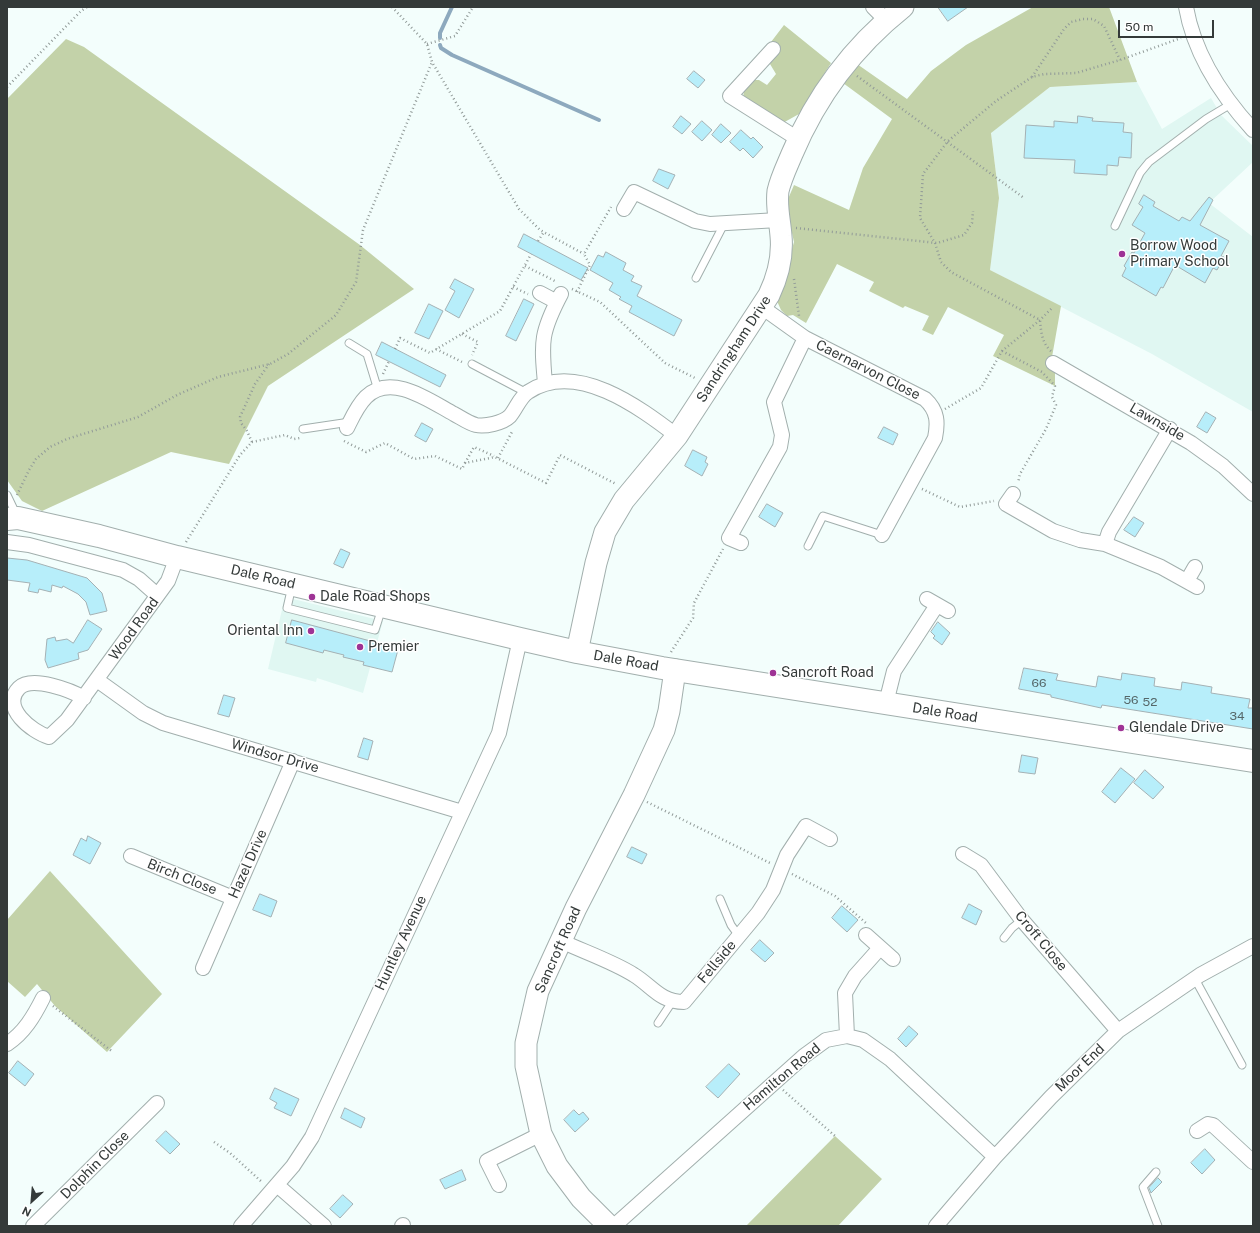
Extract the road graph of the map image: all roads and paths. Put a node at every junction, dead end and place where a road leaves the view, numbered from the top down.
1 (87, 7) edge
2 (392, 7) edge
3 (473, 7) edge
4 (903, 7) edge
5 (1186, 7) edge
6 (880, 14) edge
7 (1193, 34) junction
8 (427, 44) junction
9 (772, 49) dead end
10 (1120, 60) junction
11 (432, 62) junction
12 (844, 66) junction
13 (1032, 77) junction
14 (7, 87) edge
15 (1231, 104) junction
16 (1253, 130) edge
17 (798, 139) junction
18 (948, 141) junction
19 (1024, 198) dead end
20 (620, 205) joint
21 (973, 211) dead end
22 (779, 223) junction
23 (724, 224) junction
24 (1115, 226) dead end
25 (544, 232) junction
26 (538, 241) dead end
27 (935, 243) junction
28 (531, 254) dead end
29 (584, 254) junction
30 (525, 266) junction
31 (779, 268) junction
32 (696, 278) dead end
33 (577, 292) junction
34 (540, 293) dead end
35 (561, 294) junction
36 (1053, 306) dead end
37 (763, 308) junction
38 (1040, 320) junction
39 (785, 324) junction
40 (462, 334) junction
41 (805, 338) junction
42 (349, 343) dead end
43 (395, 349) dead end
44 (436, 349) junction
45 (1002, 351) junction
46 (1053, 362) joint
47 (270, 364) junction
48 (470, 364) junction
49 (545, 383) junction
50 (712, 386) junction
51 (378, 390) junction
52 (527, 393) junction
53 (936, 414) junction
54 (303, 429) dead end
55 (1170, 429) junction
56 (346, 430) junction
57 (307, 436) dead end
58 (678, 436) junction
59 (252, 442) junction
60 (495, 457) junction
61 (465, 463) junction
62 (909, 483) junction
63 (630, 492) junction
64 (1253, 494) edge
65 (7, 496) edge
66 (1009, 499) junction
67 (13, 514) edge
68 (882, 535) joint
69 (735, 541) joint
70 (7, 542) edge
71 (1105, 544) junction
72 (808, 546) dead end
73 (177, 557) junction
74 (1195, 567) dead end
75 (157, 595) junction
76 (938, 605) dead end
77 (520, 639) junction
78 (577, 652) junction
79 (668, 669) junction
80 (97, 680) junction
81 (84, 698) junction
82 (886, 703) junction
83 (293, 761) junction
84 (1253, 761) edge
85 (634, 795) junction
86 (462, 812) junction
87 (830, 839) dead end
88 (963, 854) dead end
89 (131, 856) dead end
90 (782, 869) junction
91 (233, 898) junction
92 (720, 899) dead end
93 (1022, 920) junction
94 (866, 935) joint
95 (739, 936) junction
96 (1004, 938) dead end
97 (561, 941) junction
98 (1253, 946) edge
99 (880, 948) junction
100 (893, 959) dead end
101 (203, 968) dead end
102 (1195, 979) junction
103 (43, 998) joint
104 (672, 1002) junction
105 (658, 1022) dead end
106 (1118, 1031) junction
107 (847, 1036) junction
108 (7, 1044) edge
109 (113, 1052) dead end
110 (1242, 1065) dead end
111 (775, 1083) junction
112 (157, 1103) dead end
113 (1197, 1131) dead end
114 (541, 1134) junction
115 (836, 1136) dead end
116 (214, 1142) dead end
117 (995, 1157) junction
118 (1253, 1162) edge
119 (1156, 1172) dead end
120 (499, 1185) dead end
121 (277, 1186) junction
122 (33, 1226) edge
123 (241, 1226) edge
124 (324, 1226) edge
125 (609, 1226) edge
126 (614, 1226) edge
127 (936, 1226) edge
128 (1158, 1226) edge

1 - 14 path
2 - 8 path
3 - 8 path
4 - 6 street, Sandringham Drive
5 - 7 street
6 - 12 street, Sandringham Drive
7 - 10 path
7 - 15 street
8 - 11 path
9 - 17 street
10 - 13 path
10 - 13 path
11 - 25 path
11 - 47 path
12 - 17 street, Sandringham Drive
12 - 18 path
13 - 18 path
15 - 16 street
15 - 24 lane
17 - 22 street, Sandringham Drive
18 - 19 path
18 - 27 path
20 - 23 street
20 - 29 path
21 - 27 path
22 - 23 street
22 - 27 path
22 - 31 street, Sandringham Drive
23 - 32 lane
25 - 26 path
25 - 29 path
27 - 38 path
28 - 30 path
29 - 33 path
30 - 35 path
30 - 40 path
31 - 37 street, Sandringham Drive
31 - 39 path
33 - 35 path
33 - 50 path
34 - 35 street
35 - 49 street
36 - 38 path
37 - 39 street, Caernarvon Close
37 - 50 street, Sandringham Drive
38 - 45 path
38 - 46 path
39 - 41 street, Caernarvon Close
40 - 44 path
40 - 48 path
41 - 53 street, Caernarvon Close
41 - 69 street
42 - 51 lane
43 - 44 path
44 - 48 path
45 - 53 path
45 - 66 path
46 - 55 street, Lawnside
47 - 59 path
47 - 67 path
48 - 52 lane
49 - 52 street
49 - 58 street
50 - 58 street, Sandringham Drive
51 - 52 street
51 - 56 street
53 - 62 street
54 - 56 lane
55 - 64 street, Lawnside
55 - 71 street
56 - 61 path
57 - 59 path
58 - 63 street, Sandringham Drive
59 - 73 path
60 - 61 path
60 - 61 path
60 - 63 path
62 - 66 path
62 - 68 street
63 - 78 street, Sandringham Drive
65 - 67 lane
66 - 71 street
67 - 73 main road, Dale Road
68 - 72 lane
69 - 79 path
70 - 75 street
71 - 74 street
73 - 75 street, Wood Road
73 - 77 main road, Dale Road
75 - 80 street, Wood Road
76 - 82 street
77 - 78 main road, Dale Road
77 - 86 street, Huntley Avenue
78 - 79 main road, Dale Road
79 - 82 main road, Dale Road
79 - 85 street, Sancroft Road
80 - 81 street, Wood Road
80 - 83 street, Windsor Drive
81 - 81 street, Wood Road
82 - 84 main road, Dale Road
83 - 86 street, Windsor Drive
83 - 91 street, Hazel Drive
85 - 90 path
85 - 97 street, Sancroft Road
86 - 121 street, Huntley Avenue
87 - 90 street, Fellside
88 - 93 street, Croft Close
89 - 91 street, Birch Close
90 - 94 path
90 - 95 street, Fellside
91 - 101 street, Hazel Drive
92 - 95 lane
93 - 96 lane
93 - 106 street, Croft Close
94 - 99 street
95 - 104 street, Fellside
97 - 104 street
97 - 114 street, Sancroft Road
98 - 102 street, Moor End
99 - 100 street
99 - 107 street
102 - 106 street, Moor End
102 - 110 lane
103 - 108 street
103 - 109 path
104 - 105 lane
106 - 117 street, Moor End
107 - 111 street, Hamilton Road
107 - 117 street, Hamilton Road
111 - 115 path
111 - 126 street, Hamilton Road
112 - 122 street, Dolphin Close
113 - 118 street
114 - 120 street
114 - 125 street, Sancroft Road
116 - 121 path
117 - 127 street, Moor End
119 - 128 lane
121 - 123 street, Huntley Avenue
121 - 124 street

